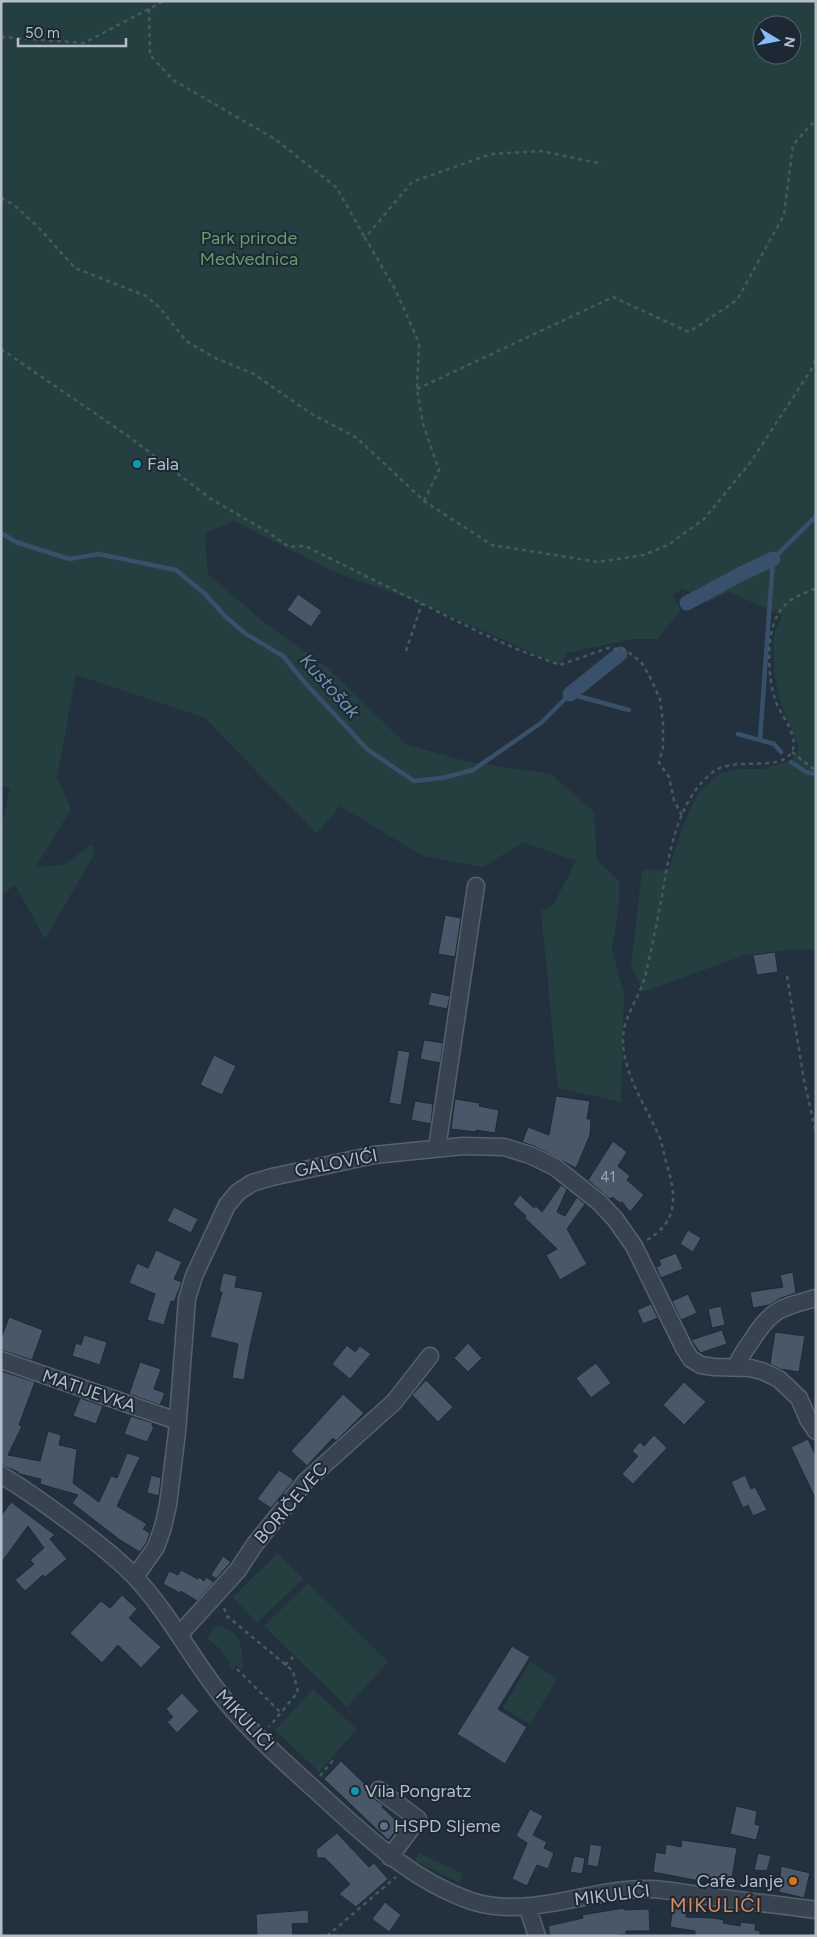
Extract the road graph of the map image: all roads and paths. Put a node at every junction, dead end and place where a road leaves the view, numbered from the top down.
1 (164, 1) edge
2 (149, 9) junction
3 (1, 37) edge
4 (816, 119) edge
5 (602, 164) dead end
6 (1, 198) edge
7 (365, 238) junction
8 (1, 349) edge
9 (816, 359) edge
10 (417, 389) junction
11 (424, 501) junction
12 (816, 588) edge
13 (422, 604) junction
14 (406, 651) dead end
15 (792, 752) junction
16 (816, 771) edge
17 (682, 816) junction
18 (476, 886) dead end
19 (787, 976) dead end
20 (816, 1133) edge
21 (437, 1148) junction
22 (634, 1246) junction
23 (816, 1298) edge
24 (430, 1356) dead end
25 (1, 1360) edge
26 (736, 1367) junction
27 (178, 1421) junction
28 (816, 1431) edge
29 (1, 1475) edge
30 (135, 1577) junction
31 (225, 1605) dead end
32 (178, 1634) junction
33 (293, 1657) dead end
34 (285, 1665) junction
35 (237, 1669) dead end
36 (281, 1713) junction
37 (272, 1724) dead end
38 (334, 1759) dead end
39 (321, 1775) dead end
40 (379, 1790) dead end
41 (390, 1857) junction
42 (406, 1869) junction
43 (527, 1906) junction
44 (816, 1910) edge
45 (327, 1936) edge
46 (536, 1936) edge

1 - 2 path
2 - 3 path
2 - 7 path
4 - 10 path
5 - 7 path
6 - 11 path
7 - 10 path
8 - 13 path
9 - 11 path
10 - 11 path
12 - 15 path
13 - 14 path
13 - 17 path
15 - 16 path
15 - 17 path
17 - 22 path
18 - 21 street
19 - 20 path
21 - 22 street, GALOVIĆI
21 - 27 street, GALOVIĆI
22 - 26 street, GALOVIĆI
23 - 26 street
24 - 32 street, BORIČEVEC
25 - 27 street, MATIJEVKA
26 - 28 street, GALOVIĆI
27 - 30 street, GALOVIĆI
29 - 30 street, MIKULIĆI
30 - 32 street, MIKULIĆI
31 - 34 path
32 - 41 street, MIKULIĆI
33 - 34 path
34 - 36 path
35 - 36 path
36 - 37 path
38 - 39 path
40 - 41 street
41 - 42 street, MIKULIĆI
42 - 43 street, MIKULIĆI
42 - 45 path
43 - 44 street, MIKULIĆI
43 - 46 street

